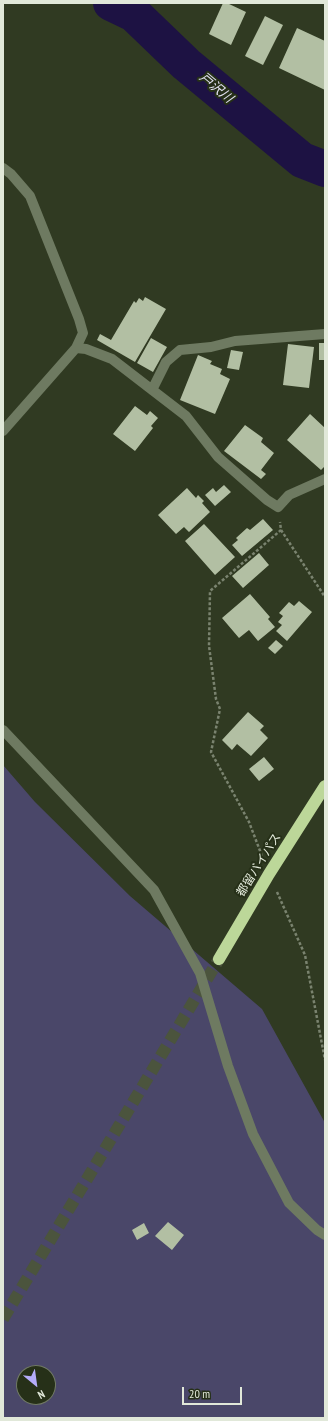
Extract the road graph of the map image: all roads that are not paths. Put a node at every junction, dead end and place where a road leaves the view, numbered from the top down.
1 (3, 168) edge
2 (325, 334) edge
3 (76, 348) junction
4 (152, 390) junction
5 (3, 431) edge
6 (325, 479) edge
7 (3, 730) edge
8 (325, 786) edge
9 (219, 959) tunnel mouth
10 (325, 1235) edge

1 - 3 street
2 - 4 street
3 - 4 street
3 - 5 street
4 - 6 street
7 - 10 street
8 - 9 highway, 都留バイパス

